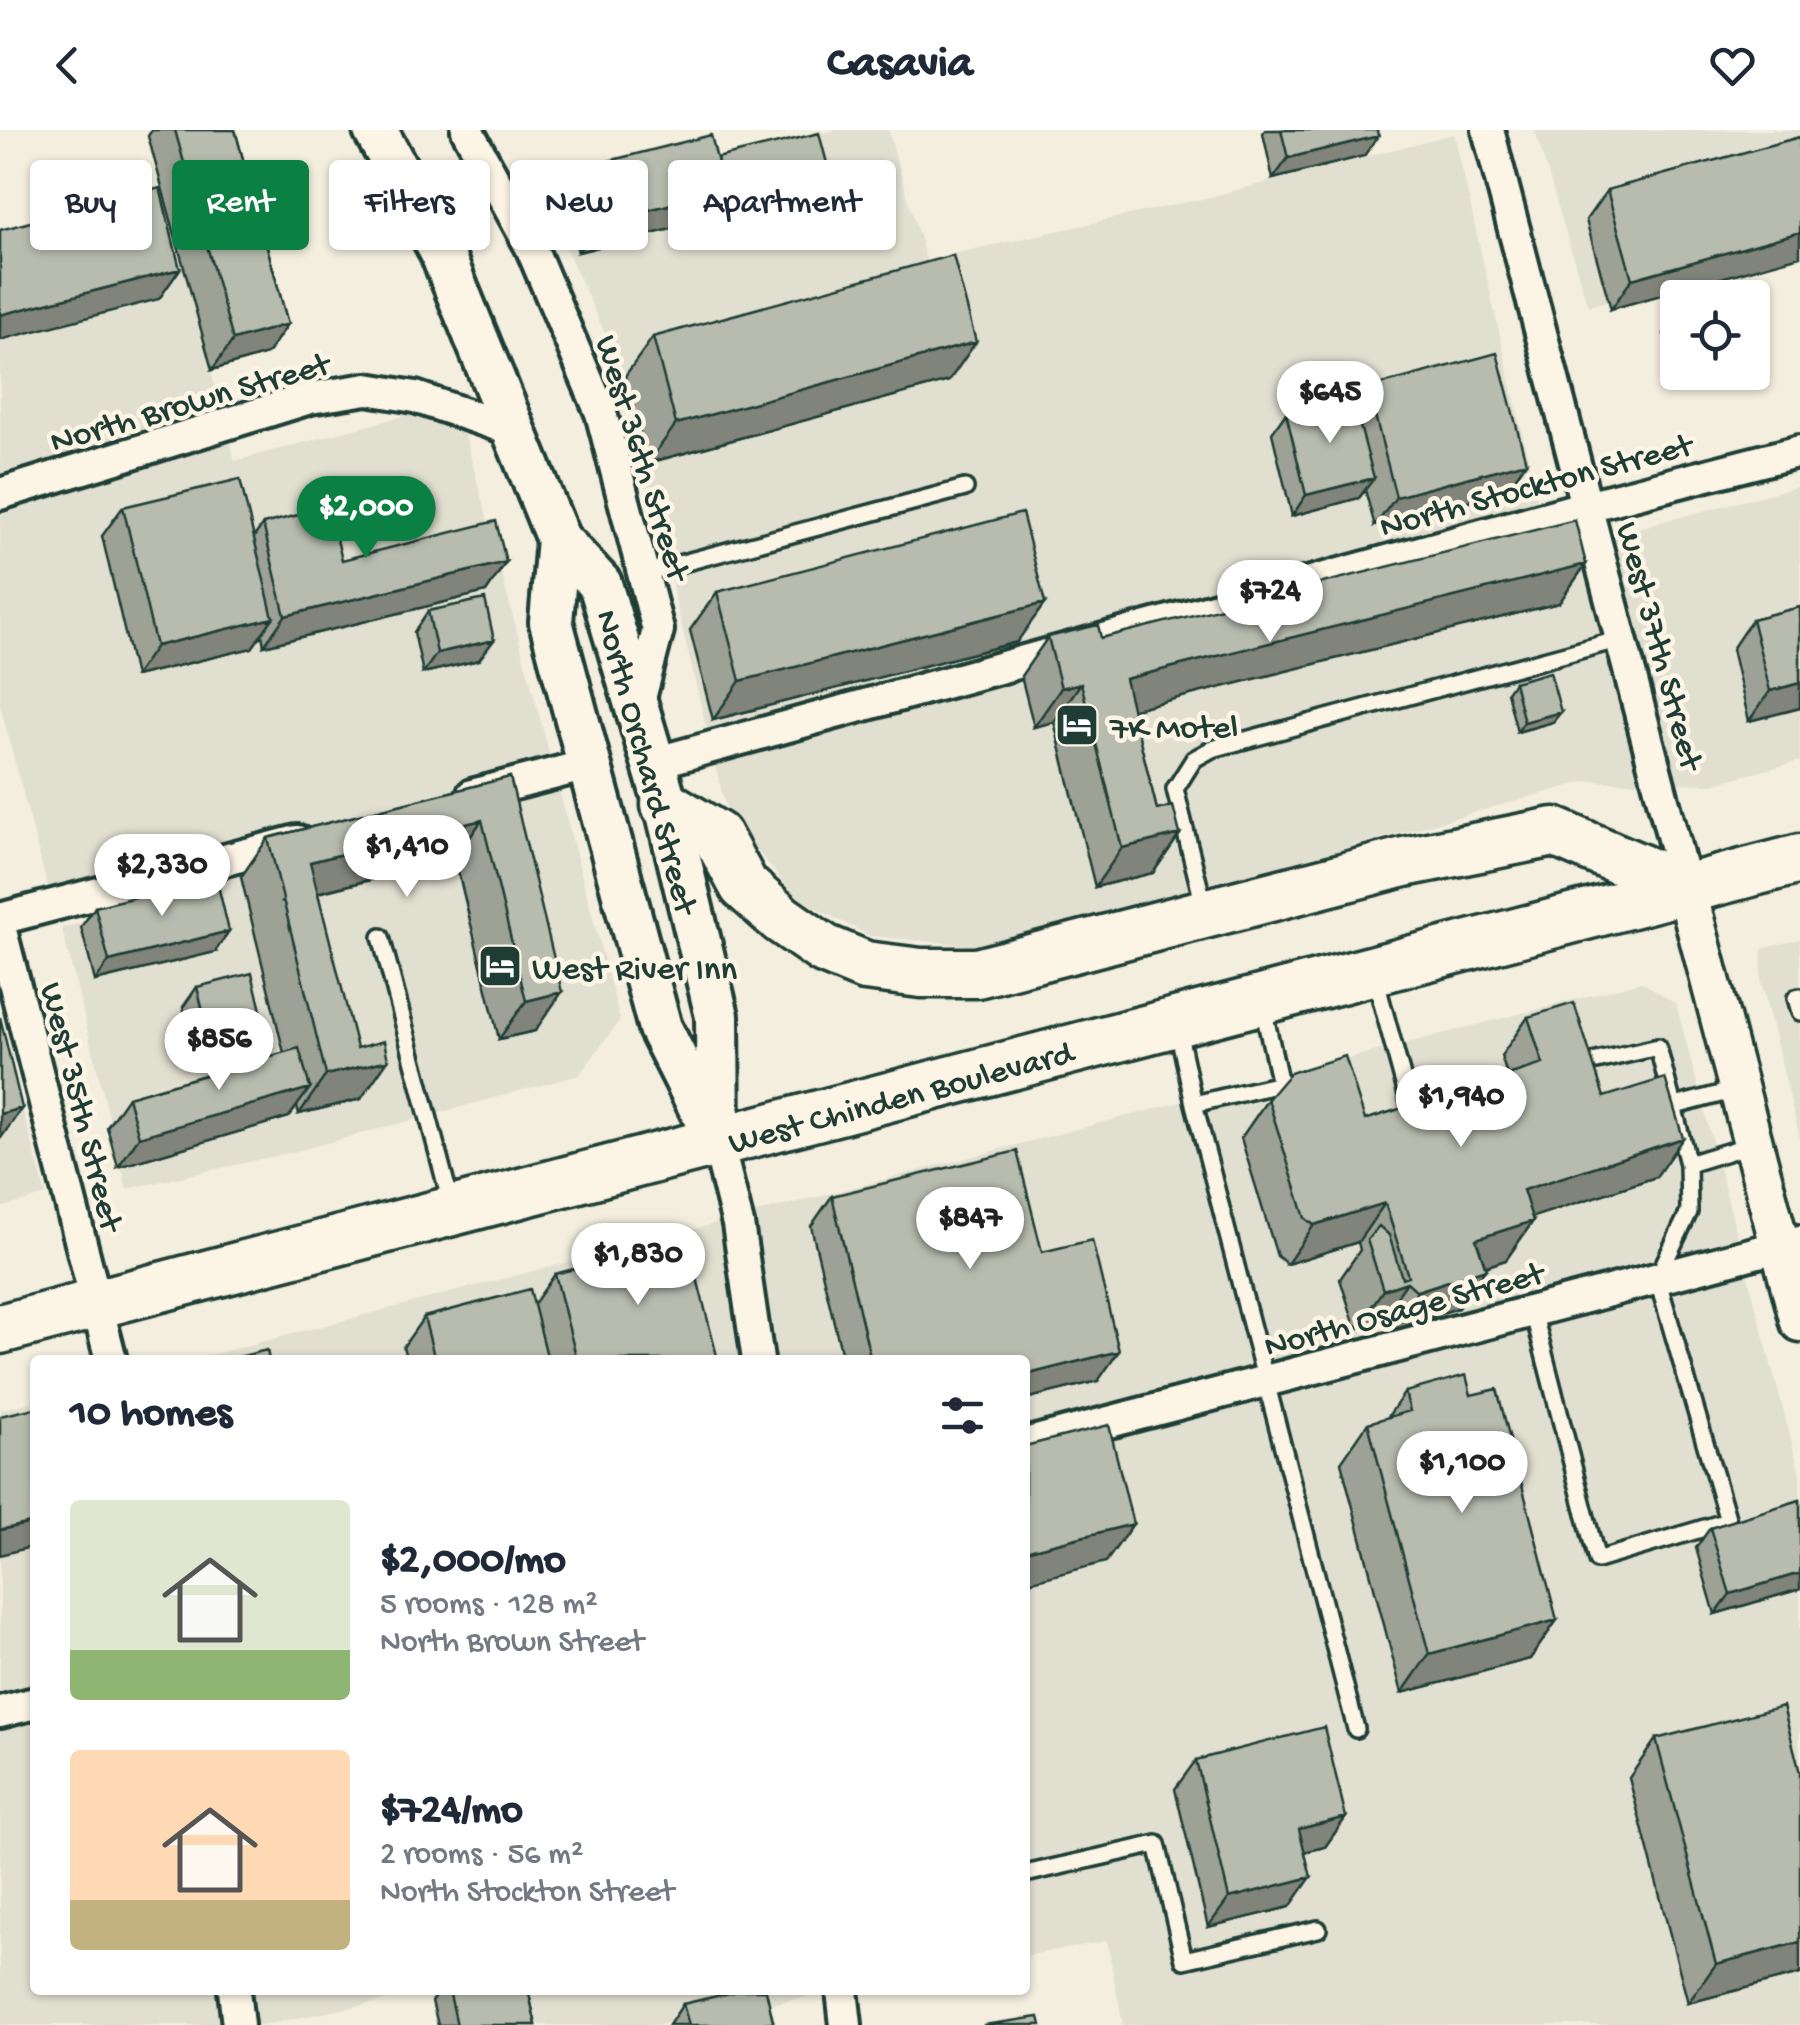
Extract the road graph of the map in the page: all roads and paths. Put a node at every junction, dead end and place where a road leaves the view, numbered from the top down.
1 (375, 130) edge
2 (467, 130) edge
3 (1488, 130) edge
4 (515, 431) junction
5 (1800, 451) edge
6 (965, 488) dead end
7 (0, 494) edge
8 (1587, 506) junction
9 (558, 539) junction
10 (641, 574) junction
11 (1621, 639) junction
12 (638, 706) junction
13 (591, 764) junction
14 (660, 784) junction
15 (439, 804) edge
16 (324, 834) edge
17 (1800, 859) edge
18 (1686, 888) junction
19 (1206, 914) junction
20 (0, 919) edge
21 (0, 927) edge
22 (381, 937) dead end
23 (1374, 970) junction
24 (1800, 997) edge
25 (1261, 1000) junction
26 (1800, 1012) edge
27 (1176, 1022) junction
28 (1556, 1070) edge
29 (1480, 1088) edge
30 (1739, 1089) junction
31 (1194, 1104) junction
32 (1675, 1106) junction
33 (718, 1144) junction
34 (1753, 1144) junction
35 (1688, 1164) junction
36 (453, 1211) junction
37 (1790, 1243) edge
38 (1657, 1278) junction
39 (96, 1304) junction
40 (1533, 1311) junction
41 (1800, 1322) edge
42 (0, 1330) edge
43 (110, 1355) edge
44 (757, 1355) edge
45 (1268, 1382) junction
46 (1030, 1443) edge
47 (30, 1704) edge
48 (0, 1712) edge
49 (1356, 1729) dead end
50 (1030, 1873) edge
51 (1318, 1929) dead end
52 (235, 1995) edge
53 (843, 1995) edge
54 (238, 2025) edge
55 (846, 2025) edge

1 - 4 main road, North Orchard Street
2 - 10 street, West 36th Street
3 - 8 street, West 37th Street
4 - 7 street, North Brown Street
4 - 9 main road, North Orchard Street
5 - 8 street, North Stockton Street
6 - 10 lane
8 - 11 street, West 37th Street
8 - 14 street, North Stockton Street
9 - 12 main road, North Orchard Street
9 - 13 main road, North Orchard Street
10 - 12 street, West 36th Street
11 - 18 street, West 37th Street
11 - 19 lane
12 - 14 main road, North Orchard Street
13 - 15 street
13 - 33 main road, North Orchard Street
14 - 19 main road
14 - 33 main road, North Orchard Street
16 - 20 street
17 - 18 main road, West Chinden Boulevard
18 - 19 main road
18 - 23 main road, West Chinden Boulevard
18 - 30 street
21 - 39 street, West 35th Street
22 - 36 lane
23 - 25 main road, West Chinden Boulevard
23 - 29 lane
24 - 26 lane
25 - 27 main road, West Chinden Boulevard
25 - 31 lane
27 - 31 lane
27 - 33 main road, West Chinden Boulevard
28 - 32 lane
30 - 32 lane
30 - 34 street
31 - 45 lane
32 - 35 lane
33 - 36 main road, West Chinden Boulevard
33 - 44 street
34 - 35 lane
34 - 37 street
35 - 38 lane
36 - 39 main road, West Chinden Boulevard
37 - 38 street, North Osage Street
37 - 41 street
38 - 40 street, North Osage Street
38 - 40 lane
39 - 42 main road, West Chinden Boulevard
39 - 43 street, West 35th Street
40 - 45 street, North Osage Street
45 - 46 street, North Osage Street
45 - 49 lane
47 - 48 street
50 - 51 lane
52 - 54 street
53 - 55 street

